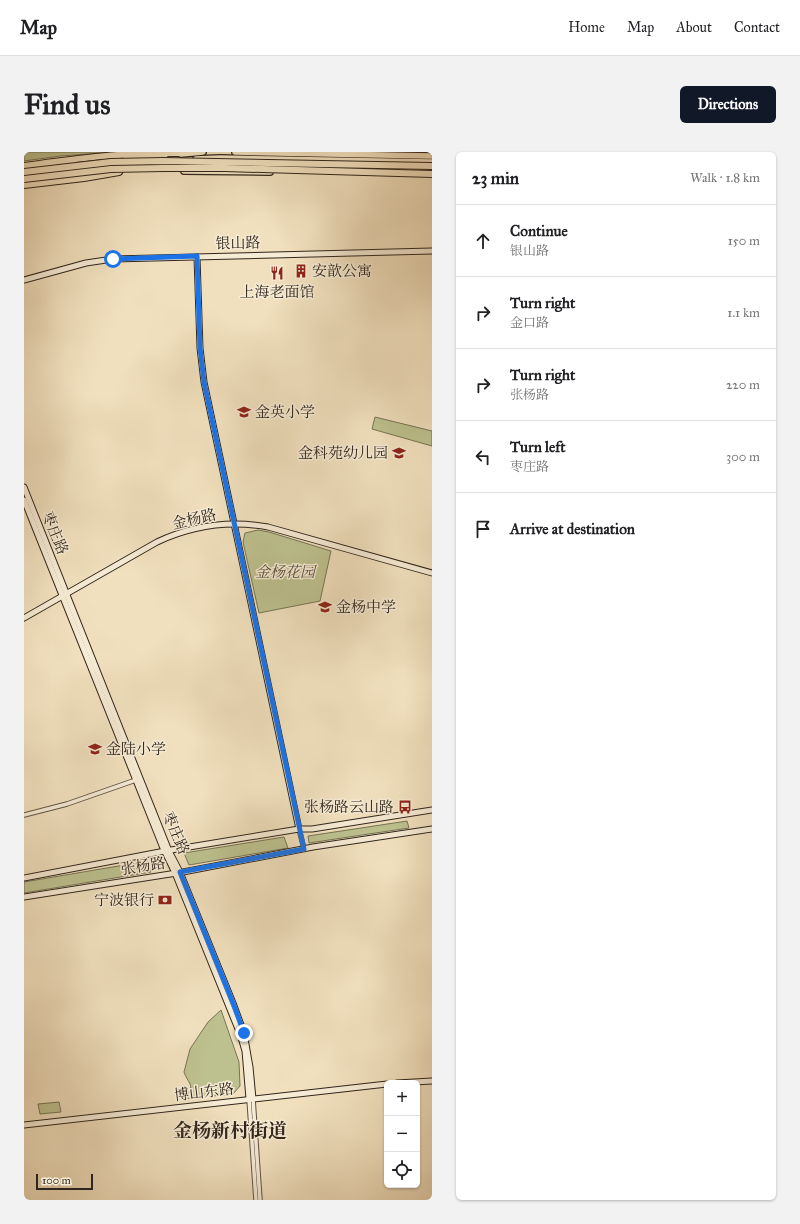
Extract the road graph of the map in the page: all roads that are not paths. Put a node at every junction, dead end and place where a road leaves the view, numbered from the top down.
1 (203, 152) edge
2 (235, 152) edge
3 (185, 153) joint
4 (432, 156) edge
5 (358, 160) junction
6 (432, 162) edge
7 (432, 166) edge
8 (24, 168) edge
9 (134, 171) junction
10 (24, 172) edge
11 (119, 172) joint
12 (382, 175) junction
13 (432, 175) edge
14 (24, 179) edge
15 (24, 184) edge
16 (432, 251) edge
17 (197, 256) junction
18 (24, 280) edge
19 (24, 487) edge
20 (24, 500) edge
21 (233, 523) junction
22 (432, 573) edge
23 (65, 595) junction
24 (24, 618) edge
25 (133, 781) dead end
26 (432, 810) edge
27 (24, 815) edge
28 (299, 829) junction
29 (432, 829) edge
30 (304, 849) junction
31 (167, 851) junction
32 (177, 873) junction
33 (24, 878) edge
34 (24, 897) edge
35 (432, 1080) edge
36 (420, 1081) edge
37 (384, 1084) edge
38 (251, 1099) junction
39 (24, 1125) edge
40 (256, 1200) edge
41 (260, 1200) edge

1 - 3 main road
2 - 4 main road
3 - 8 highway
5 - 6 main road
5 - 9 main road
5 - 12 main road
7 - 10 highway, bridge
9 - 11 main road
9 - 12 main road
11 - 15 highway
12 - 13 main road
13 - 14 highway, bridge
16 - 17 street, 银山路
17 - 18 street, 银山路
17 - 21 street
19 - 23 street, 枣庄路
20 - 23 street, 枣庄路
21 - 22 street, 金杨路
21 - 23 street, 金杨路
21 - 28 street
23 - 24 street, 金杨路
23 - 31 street, 枣庄路
25 - 27 street
26 - 28 street, 张杨路
28 - 30 street
28 - 31 street, 张杨路
29 - 30 street, 张杨路
30 - 32 street, 张杨路
31 - 32 street, 枣庄路
31 - 33 street, 张杨路
32 - 34 street, 张杨路
32 - 38 street, 枣庄路
35 - 36 street
37 - 38 street, 博山东路
38 - 39 street, 博山东路
38 - 40 street, 枣庄路
38 - 41 street, 枣庄路

